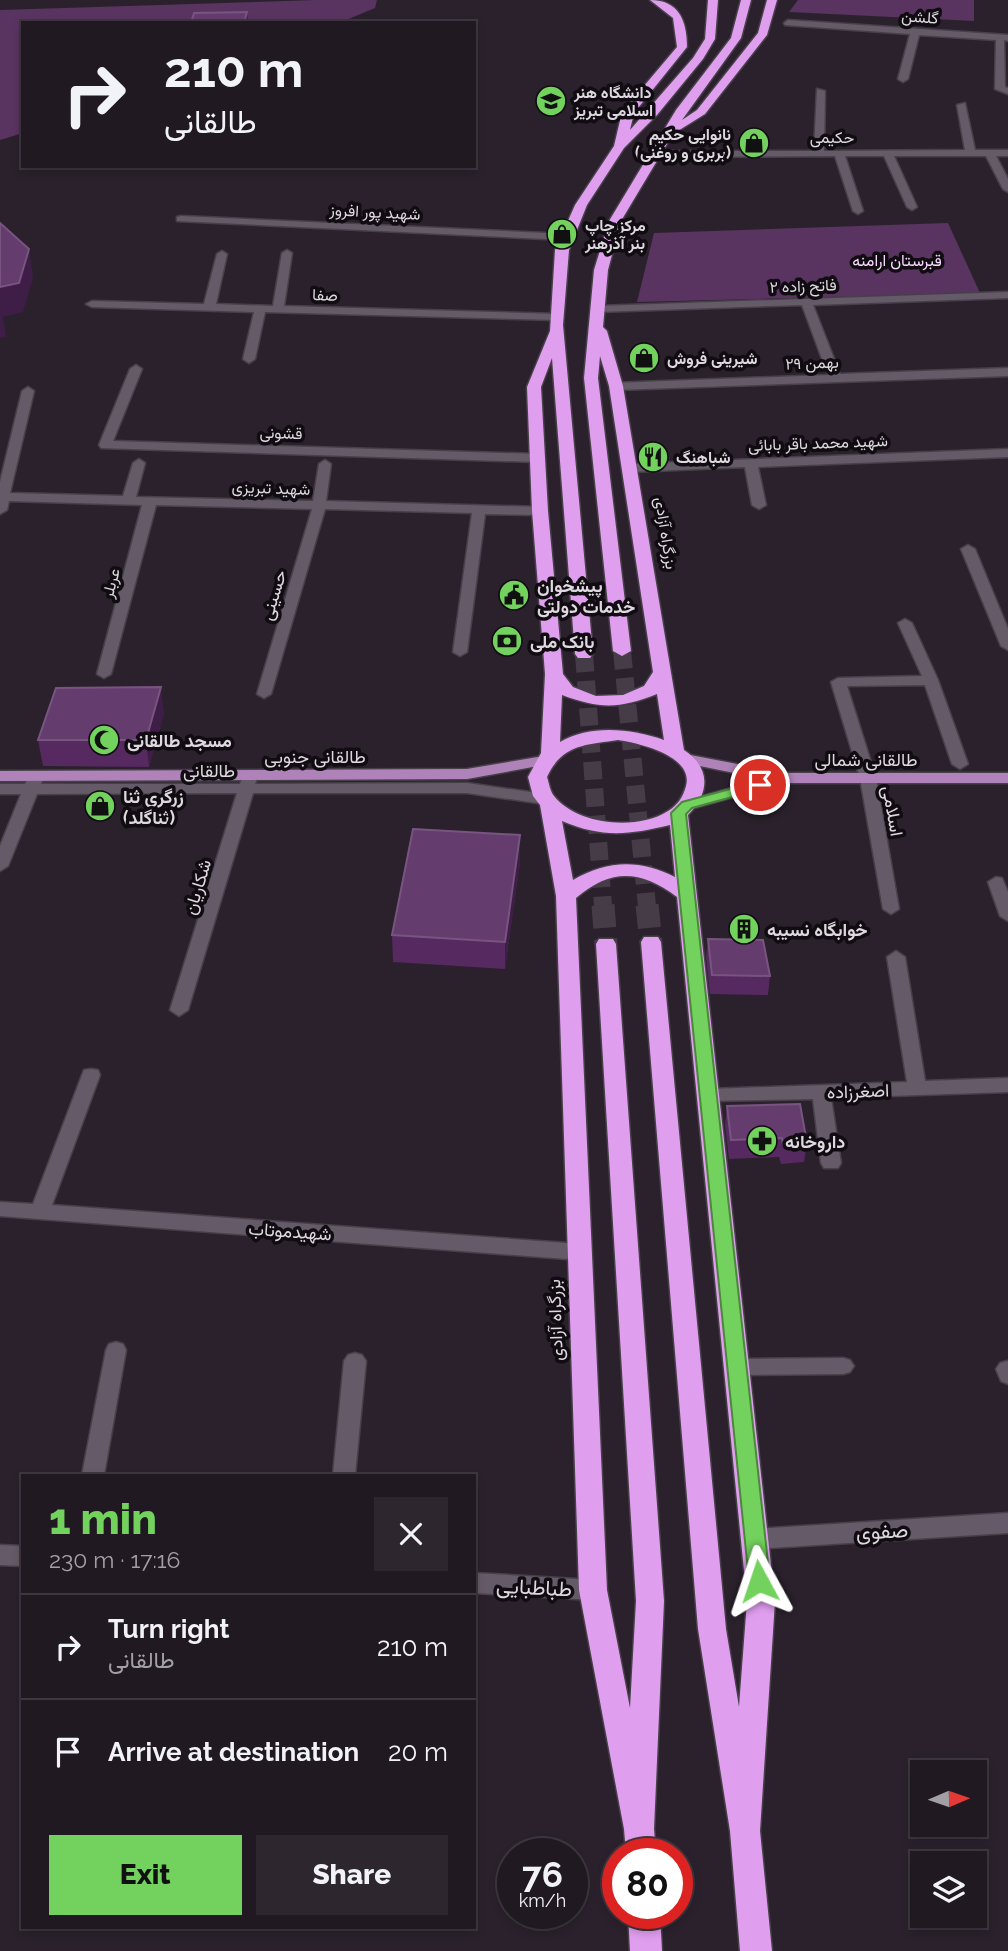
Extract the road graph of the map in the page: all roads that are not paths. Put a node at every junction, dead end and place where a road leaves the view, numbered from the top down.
1 (655, 0) edge
2 (680, 0) edge
3 (713, 0) edge
4 (746, 0) edge
5 (771, 0) edge
6 (678, 18) junction
7 (788, 23) dead end
8 (915, 31) junction
9 (1004, 38) edge
10 (903, 79) dead end
11 (820, 91) dead end
12 (1008, 91) edge
13 (962, 105) dead end
14 (666, 136) junction
15 (620, 146) junction
16 (819, 153) junction
17 (839, 153) junction
18 (887, 153) junction
19 (970, 153) junction
20 (989, 153) junction
21 (1008, 153) edge
22 (656, 154) junction
23 (1008, 189) edge
24 (912, 206) dead end
25 (858, 211) dead end
26 (181, 219) dead end
27 (567, 237) junction
28 (286, 253) dead end
29 (222, 254) dead end
30 (1008, 295) edge
31 (806, 302) junction
32 (92, 304) dead end
33 (209, 308) junction
34 (260, 309) junction
35 (278, 310) junction
36 (598, 317) junction
37 (556, 321) junction
38 (249, 359) dead end
39 (136, 369) dead end
40 (1008, 372) edge
41 (835, 378) junction
42 (616, 386) junction
43 (28, 391) dead end
44 (1008, 453) edge
45 (537, 458) junction
46 (139, 463) dead end
47 (751, 463) junction
48 (325, 464) dead end
49 (630, 468) junction
50 (1, 501) edge
51 (128, 501) junction
52 (150, 501) junction
53 (759, 505) dead end
54 (319, 507) junction
55 (479, 511) junction
56 (540, 511) junction
57 (968, 549) dead end
58 (905, 623) dead end
59 (1008, 646) edge
60 (622, 651) tunnel mouth
61 (460, 652) dead end
62 (584, 653) tunnel mouth
63 (661, 673) junction
64 (104, 674) dead end
65 (554, 674) junction
66 (932, 680) junction
67 (264, 694) dead end
68 (680, 755) junction
69 (547, 757) junction
70 (960, 764) dead end
71 (0, 776) edge
72 (784, 778) junction
73 (868, 778) junction
74 (1008, 778) edge
75 (34, 782) junction
76 (248, 782) junction
77 (0, 789) edge
78 (547, 803) junction
79 (683, 809) junction
80 (0, 866) edge
81 (996, 881) dead end
82 (687, 895) junction
83 (566, 896) junction
84 (891, 909) dead end
85 (1008, 916) edge
86 (651, 942) tunnel mouth
87 (606, 944) tunnel mouth
88 (896, 957) dead end
89 (179, 1010) dead end
90 (91, 1075) dead end
91 (1008, 1085) edge
92 (917, 1089) junction
93 (821, 1092) junction
94 (709, 1096) junction
95 (831, 1163) dead end
96 (0, 1209) edge
97 (40, 1212) junction
98 (580, 1252) junction
99 (116, 1350) dead end
100 (355, 1361) dead end
101 (843, 1366) dead end
102 (737, 1367) junction
103 (93, 1474) edge
104 (344, 1474) edge
105 (1008, 1523) edge
106 (755, 1539) junction
107 (0, 1555) edge
108 (21, 1556) edge
109 (476, 1583) edge
110 (593, 1590) junction
111 (745, 1831) junction
112 (639, 1838) edge
113 (640, 1838) edge
114 (645, 1929) edge
115 (646, 1951) edge
116 (756, 1951) edge

1 - 6 highway
2 - 6 highway
3 - 15 highway
4 - 14 highway, بزرگراه آزادی
5 - 14 highway
6 - 15 highway
7 - 8 street, گلشن
8 - 9 street, گلشن
8 - 10 street
9 - 12 street
11 - 16 street
13 - 19 street
14 - 22 highway, بزرگراه آزادی
15 - 27 highway
16 - 17 street, حکیمی
16 - 22 street, حکیمی
17 - 18 street, حکیمی
17 - 25 street
18 - 19 street, حکیمی
18 - 24 street
19 - 20 street, حکیمی
20 - 21 street, حکیمی
20 - 23 street
22 - 36 highway, بزرگراه آزادی
26 - 27 street, شهید پور افروز
27 - 37 highway
28 - 35 street
29 - 33 street
30 - 31 street, فاتح زاده ۲
31 - 36 street, فاتح زاده ۲
31 - 41 street
32 - 33 street, صفا
33 - 34 street, صفا
34 - 35 street, صفا
34 - 38 street
35 - 37 street, صفا
36 - 42 highway, بزرگراه آزادی
36 - 60 highway, بزرگراه آزادی
37 - 45 highway
37 - 62 highway
39 - 45 street, قشونی
40 - 41 street, ۲۹ بهمن
41 - 42 street, ۲۹ بهمن
42 - 49 highway, بزرگراه آزادی
43 - 50 street
44 - 47 street, شهید محمد باقر بابائی
45 - 56 highway
46 - 51 street
47 - 49 street, شهید محمد باقر بابائی
47 - 53 street
48 - 54 street, حسینی
49 - 63 highway, بزرگراه آزادی
50 - 51 street, شهید تبریزی
51 - 52 street, شهید تبریزی
52 - 54 street, شهید تبریزی
52 - 64 street, عربلر
54 - 55 street, شهید تبریزی
54 - 67 street, حسینی
55 - 56 street, شهید تبریزی
55 - 61 street
56 - 65 highway
57 - 59 street
58 - 66 street
63 - 65 highway
63 - 68 highway, بزرگراه آزادی
65 - 69 highway
66 - 70 street
66 - 73 street, اسلامی
68 - 69 highway
68 - 72 main road, طالقانی شمالی
68 - 79 highway
69 - 76 main road, طالقانی جنوبی
69 - 78 highway
71 - 75 main road
72 - 73 main road, طالقانی شمالی
72 - 79 main road
73 - 74 main road, طالقانی شمالی
73 - 84 street, اسلامی
75 - 76 street, طالقانی
75 - 77 street, طالقانی
75 - 80 street
76 - 78 street, طالقانی
76 - 89 street, شکاریان
78 - 79 highway
78 - 83 highway, بزرگراه آزادی
79 - 82 highway
81 - 85 street
82 - 83 highway
82 - 94 highway
83 - 98 highway, بزرگراه آزادی
86 - 111 highway
87 - 113 highway, بزرگراه آزادی
88 - 92 street
90 - 97 street
91 - 92 street, اصغرزاده
92 - 93 street, اصغرزاده
93 - 94 street, اصغرزاده
93 - 95 street
94 - 102 highway
96 - 97 street, شهیدموتاب
97 - 98 street, شهیدموتاب
98 - 110 highway, بزرگراه آزادی
99 - 103 street
100 - 104 street
101 - 102 street
102 - 106 highway
105 - 106 street, صفوی
106 - 111 highway
107 - 108 street
109 - 110 street, طباطبایی
110 - 112 highway, بزرگراه آزادی
111 - 116 highway
114 - 115 highway

